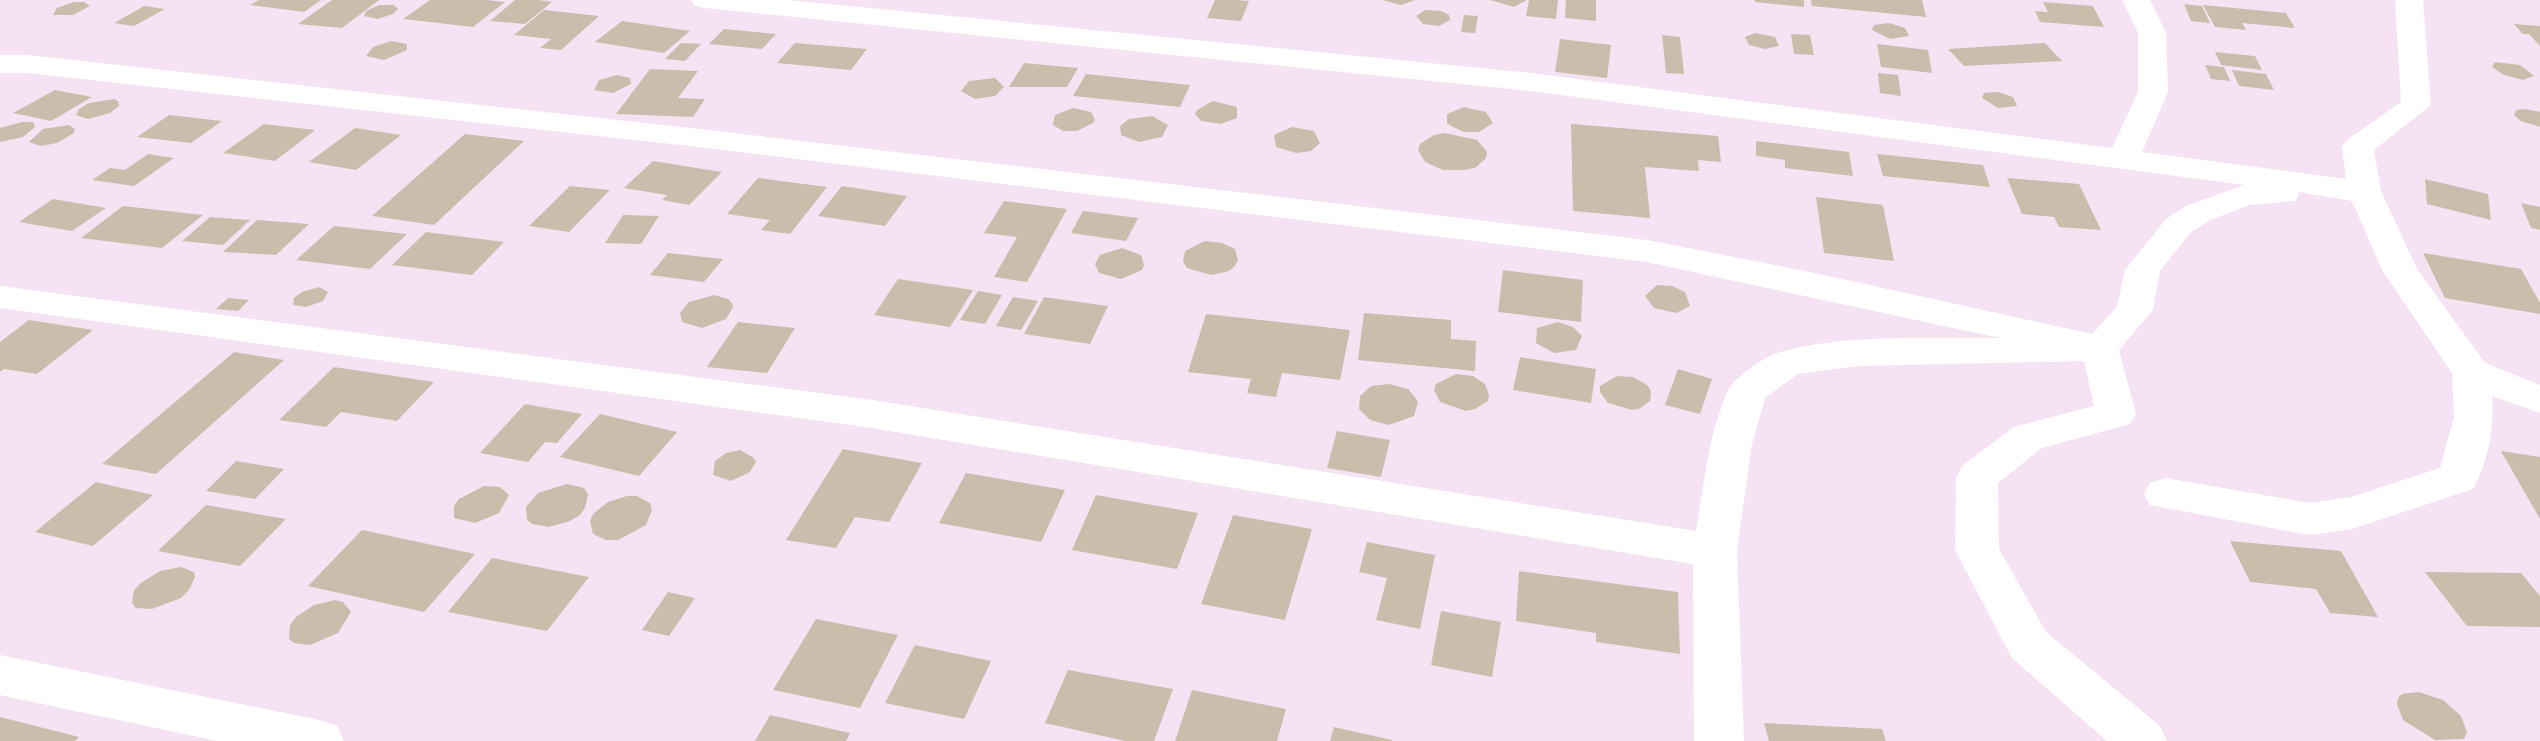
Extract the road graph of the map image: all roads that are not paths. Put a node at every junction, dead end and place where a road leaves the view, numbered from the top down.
1 (705, 0) edge
2 (2137, 0) edge
3 (2409, 0) edge
4 (0, 64) edge
5 (2123, 159) junction
6 (2364, 191) junction
7 (0, 297) edge
8 (2100, 348) junction
9 (2471, 372) junction
10 (2540, 400) edge
11 (2165, 494) dead end
12 (1715, 551) junction
13 (0, 675) edge
14 (318, 741) edge
15 (1719, 741) edge
16 (2142, 741) edge

1 - 5 street
2 - 5 street
3 - 6 street
4 - 8 street
5 - 6 street
6 - 8 street
6 - 9 street
7 - 12 street
8 - 12 street
8 - 16 street
9 - 10 street
9 - 11 street
12 - 15 street
13 - 14 street

